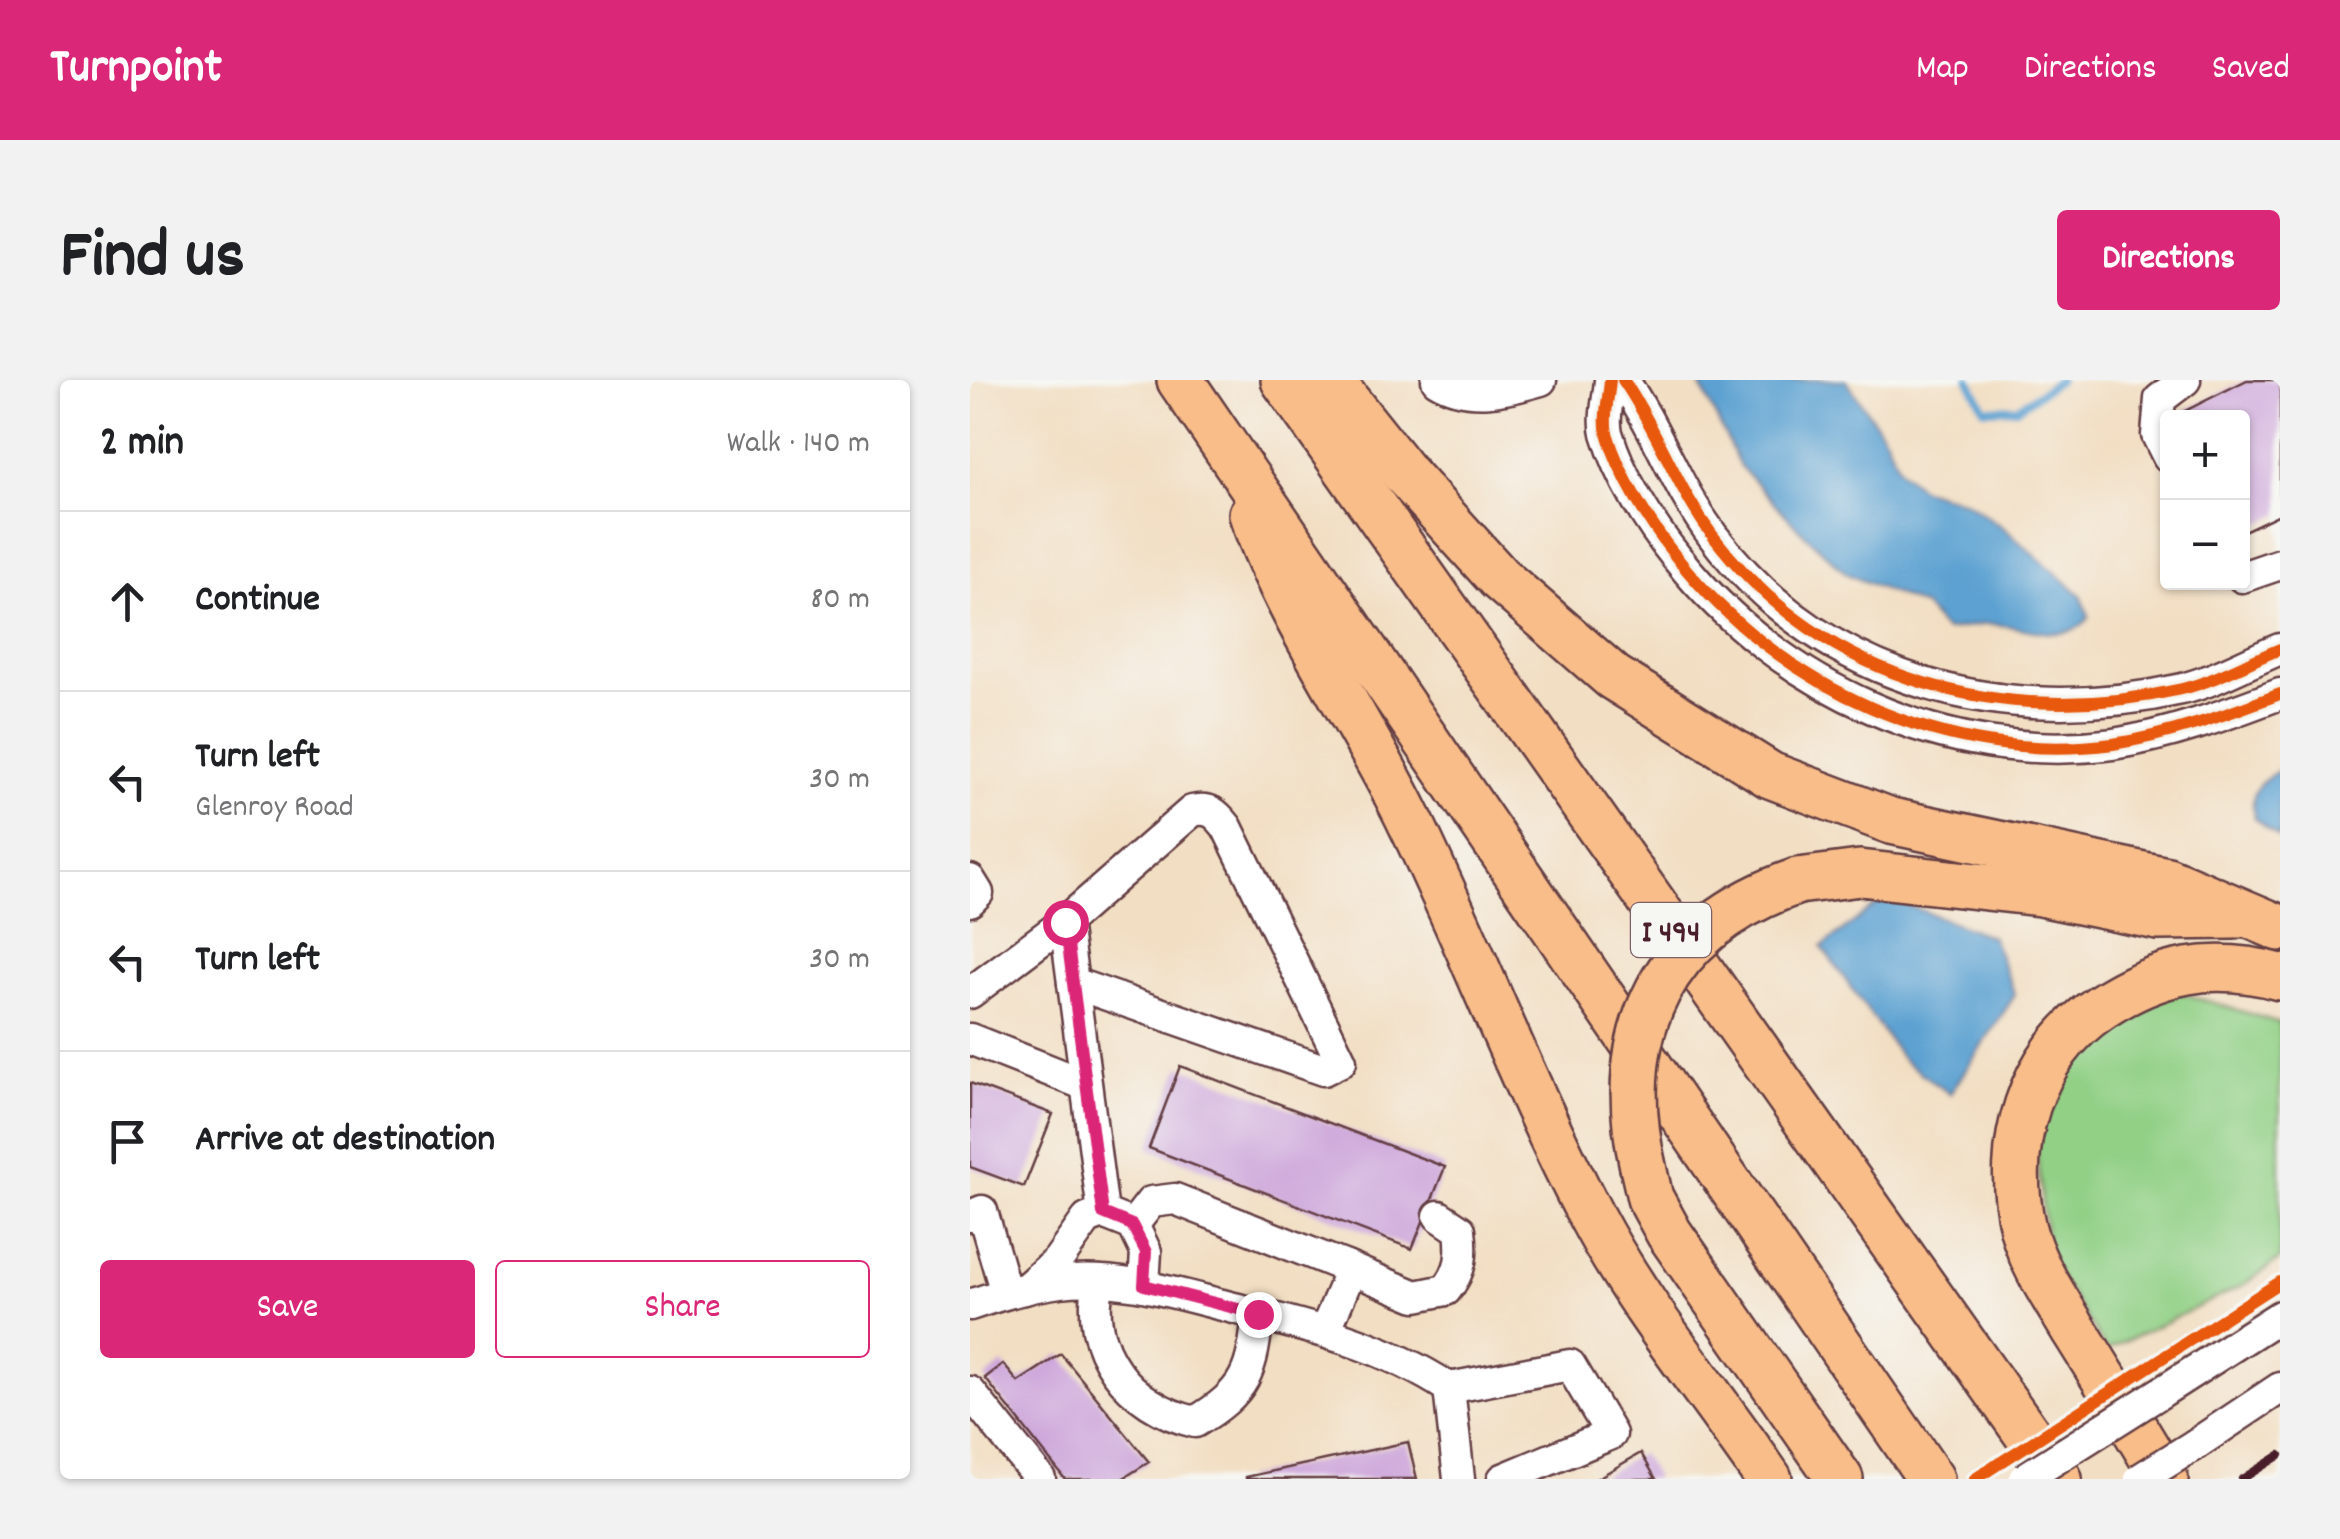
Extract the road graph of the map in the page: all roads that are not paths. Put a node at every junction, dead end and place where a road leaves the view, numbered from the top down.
1 (1180, 380) edge
2 (1284, 380) edge
3 (1330, 380) edge
4 (1436, 380) edge
5 (1541, 380) edge
6 (1610, 380) edge
7 (1622, 380) edge
8 (2184, 380) edge
9 (2160, 441) edge
10 (1231, 456) junction
11 (2280, 564) edge
12 (2250, 574) edge
13 (2280, 649) edge
14 (2280, 694) edge
15 (970, 880) edge
16 (970, 902) edge
17 (1065, 922) junction
18 (2263, 922) edge
19 (2280, 977) edge
20 (1073, 983) junction
21 (970, 993) edge
22 (970, 1039) edge
23 (1086, 1085) junction
24 (1103, 1213) junction
25 (970, 1216) edge
26 (1439, 1216) dead end
27 (1132, 1225) junction
28 (1346, 1267) junction
29 (1098, 1281) junction
30 (1144, 1285) junction
31 (1016, 1290) junction
32 (970, 1305) edge
33 (1258, 1314) junction
34 (2280, 1316) edge
35 (1325, 1331) junction
36 (1449, 1388) junction
37 (2280, 1388) edge
38 (970, 1392) edge
39 (1040, 1479) edge
40 (1460, 1479) edge
41 (1503, 1479) edge
42 (1769, 1479) edge
43 (1840, 1479) edge
44 (1931, 1479) edge
45 (2024, 1479) edge
46 (2059, 1479) edge
47 (2140, 1479) edge
48 (2165, 1479) edge

1 - 10 highway, I 494
2 - 46 highway, I 494
3 - 18 highway
4 - 5 street
6 - 14 street
7 - 13 street
8 - 9 street
10 - 42 highway
10 - 44 highway, I 494
11 - 12 street
15 - 16 street
17 - 20 street
17 - 20 street
17 - 21 street
18 - 43 highway, bridge
19 - 48 highway
20 - 23 street
22 - 23 street
23 - 24 street
24 - 27 street
24 - 31 street
25 - 31 street
26 - 28 street
27 - 28 street
27 - 30 street
28 - 35 street
29 - 30 street
29 - 31 street
29 - 33 street
30 - 33 street
31 - 32 street
33 - 35 street
34 - 45 street, bridge
35 - 36 street
36 - 40 street
36 - 41 street
37 - 47 street, bridge
38 - 39 street

